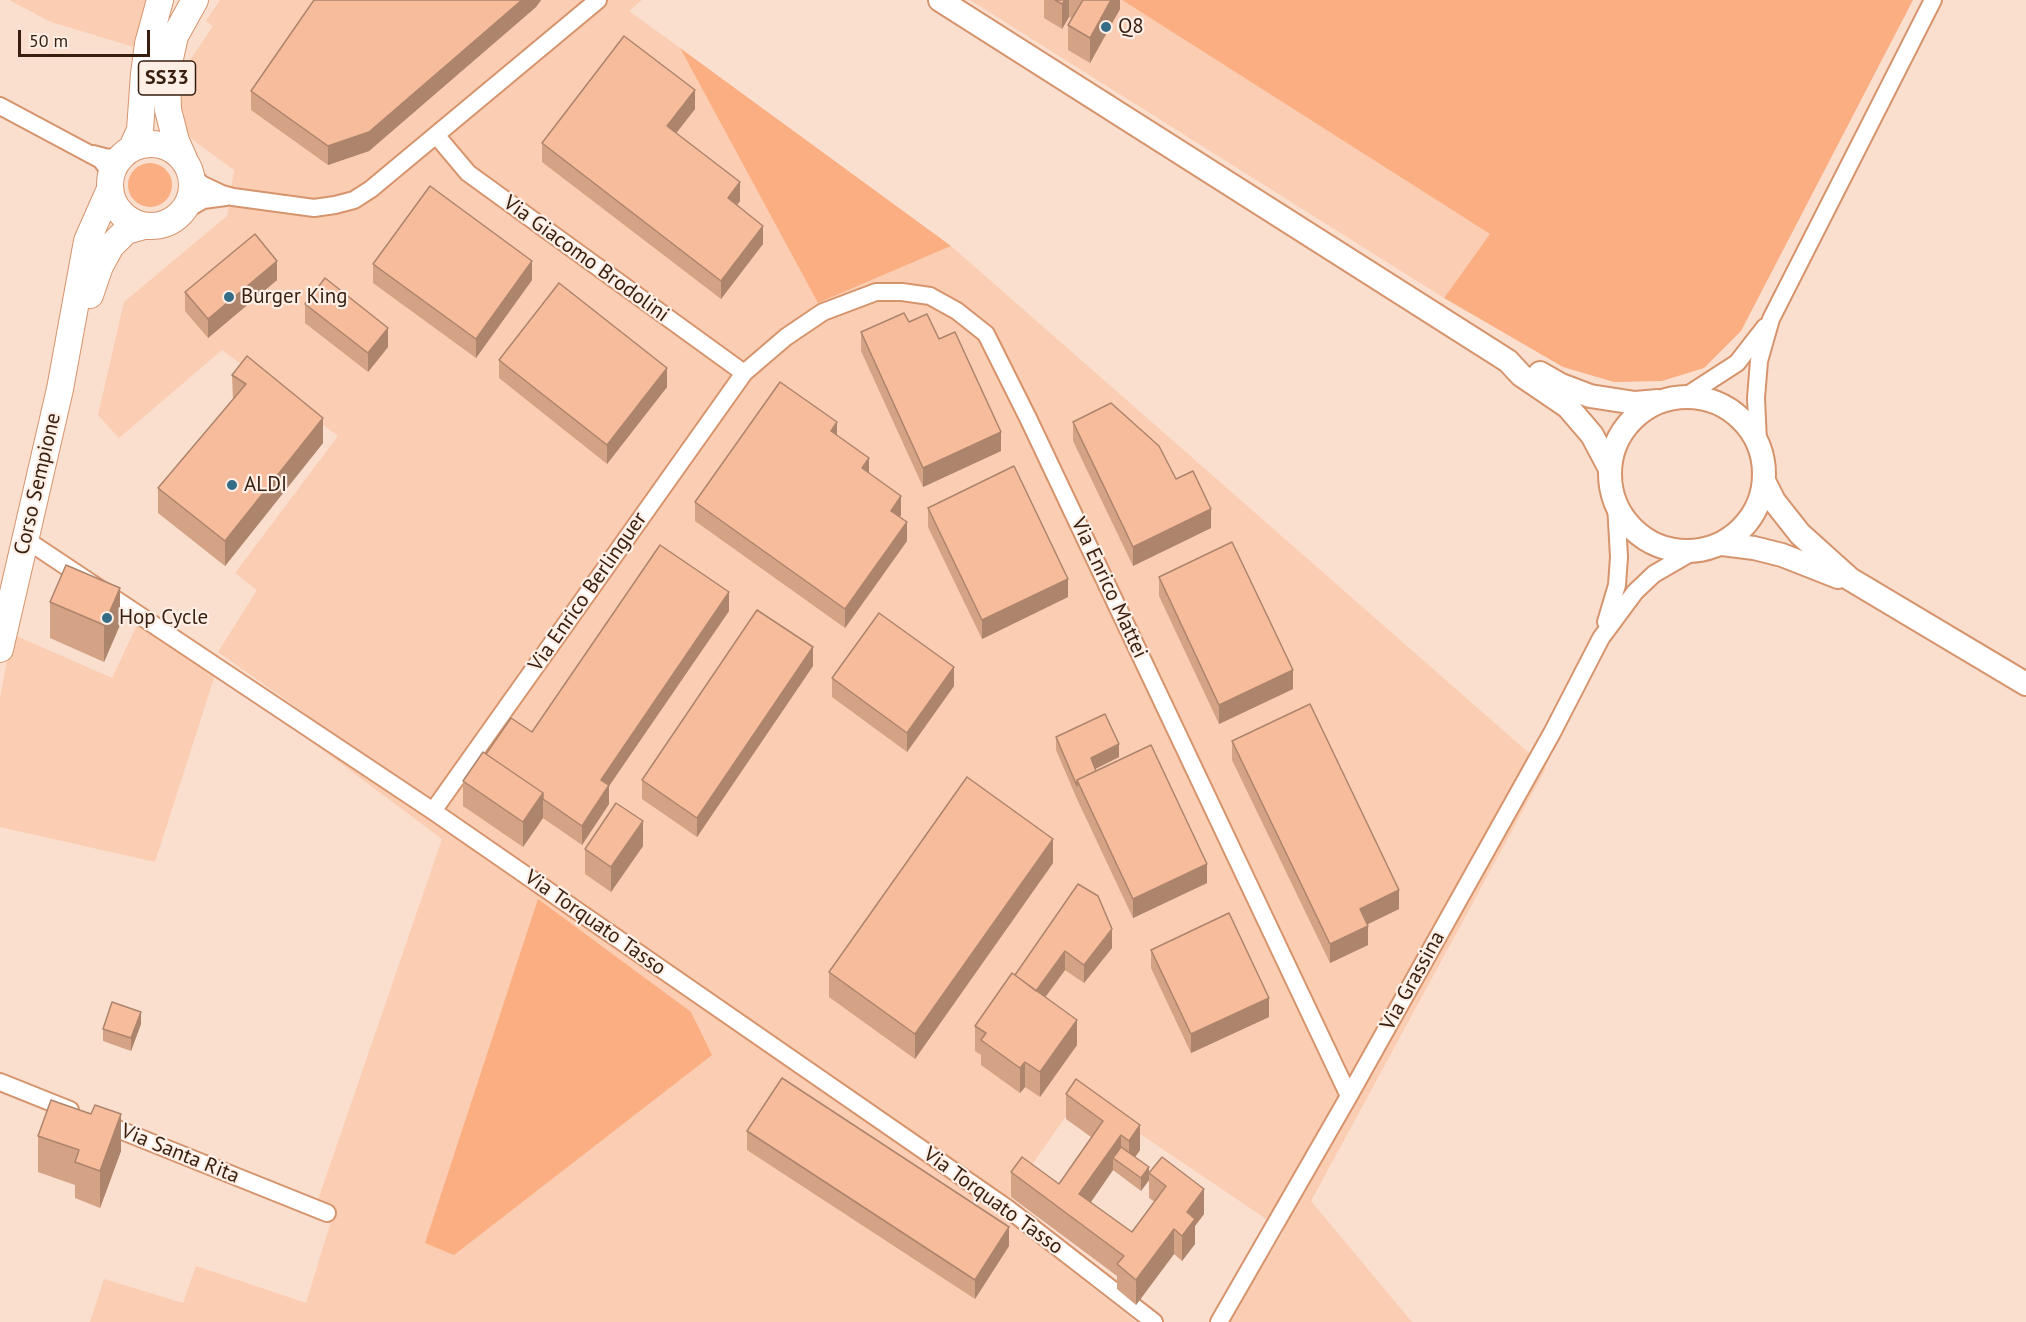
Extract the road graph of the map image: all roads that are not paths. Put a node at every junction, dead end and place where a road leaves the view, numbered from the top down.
1 (160, 0) edge
2 (195, 0) edge
3 (589, 0) edge
4 (598, 0) edge
5 (940, 0) edge
6 (1932, 0) edge
7 (575, 18) junction
8 (0, 106) edge
9 (436, 135) junction
10 (126, 152) junction
11 (92, 154) junction
12 (187, 166) junction
13 (110, 185) junction
14 (233, 197) junction
15 (184, 211) junction
16 (144, 225) junction
17 (1771, 319) junction
18 (1508, 361) junction
19 (744, 374) junction
20 (60, 389) junction
21 (1686, 396) junction
22 (1661, 401) junction
23 (1758, 442) junction
24 (1610, 470) junction
25 (1765, 483) junction
26 (1616, 504) junction
27 (25, 539) junction
28 (1722, 544) junction
29 (1692, 552) junction
30 (1850, 579) junction
31 (1601, 638) junction
32 (0, 649) edge
33 (2026, 684) edge
34 (433, 811) junction
35 (0, 1082) edge
36 (1349, 1096) junction
37 (327, 1213) dead end
38 (1154, 1322) edge
39 (1219, 1322) edge

1 - 10 main road, SS33
2 - 12 main road, SS33
3 - 7 street
4 - 7 street
5 - 18 main road
6 - 17 street
7 - 9 street
8 - 11 street
9 - 14 street
9 - 19 street, Via Giacomo Brodolini
10 - 11 street
10 - 12 main road
10 - 13 main road
11 - 13 street
12 - 14 street
12 - 15 main road
13 - 16 main road
13 - 20 main road, Corso Sempione
14 - 15 street
15 - 16 main road
16 - 20 main road, Corso Sempione
17 - 21 street
17 - 23 street
18 - 22 main road
18 - 24 main road
19 - 34 street, Via Enrico Berlinguer
19 - 36 street, Via Enrico Mattei
20 - 27 main road, Corso Sempione
21 - 22 main road
21 - 23 main road
22 - 24 main road
23 - 25 main road
24 - 26 main road
25 - 28 main road
25 - 30 main road
26 - 29 main road
26 - 31 street, Via Grassina
27 - 32 main road, Corso Sempione
27 - 34 street, Via Torquato Tasso
28 - 29 main road
28 - 30 main road
29 - 31 street, Via Grassina
30 - 33 main road
31 - 36 street, Via Grassina
34 - 38 street, Via Torquato Tasso
35 - 37 street, Via Santa Rita
36 - 39 street, Via Grassina

